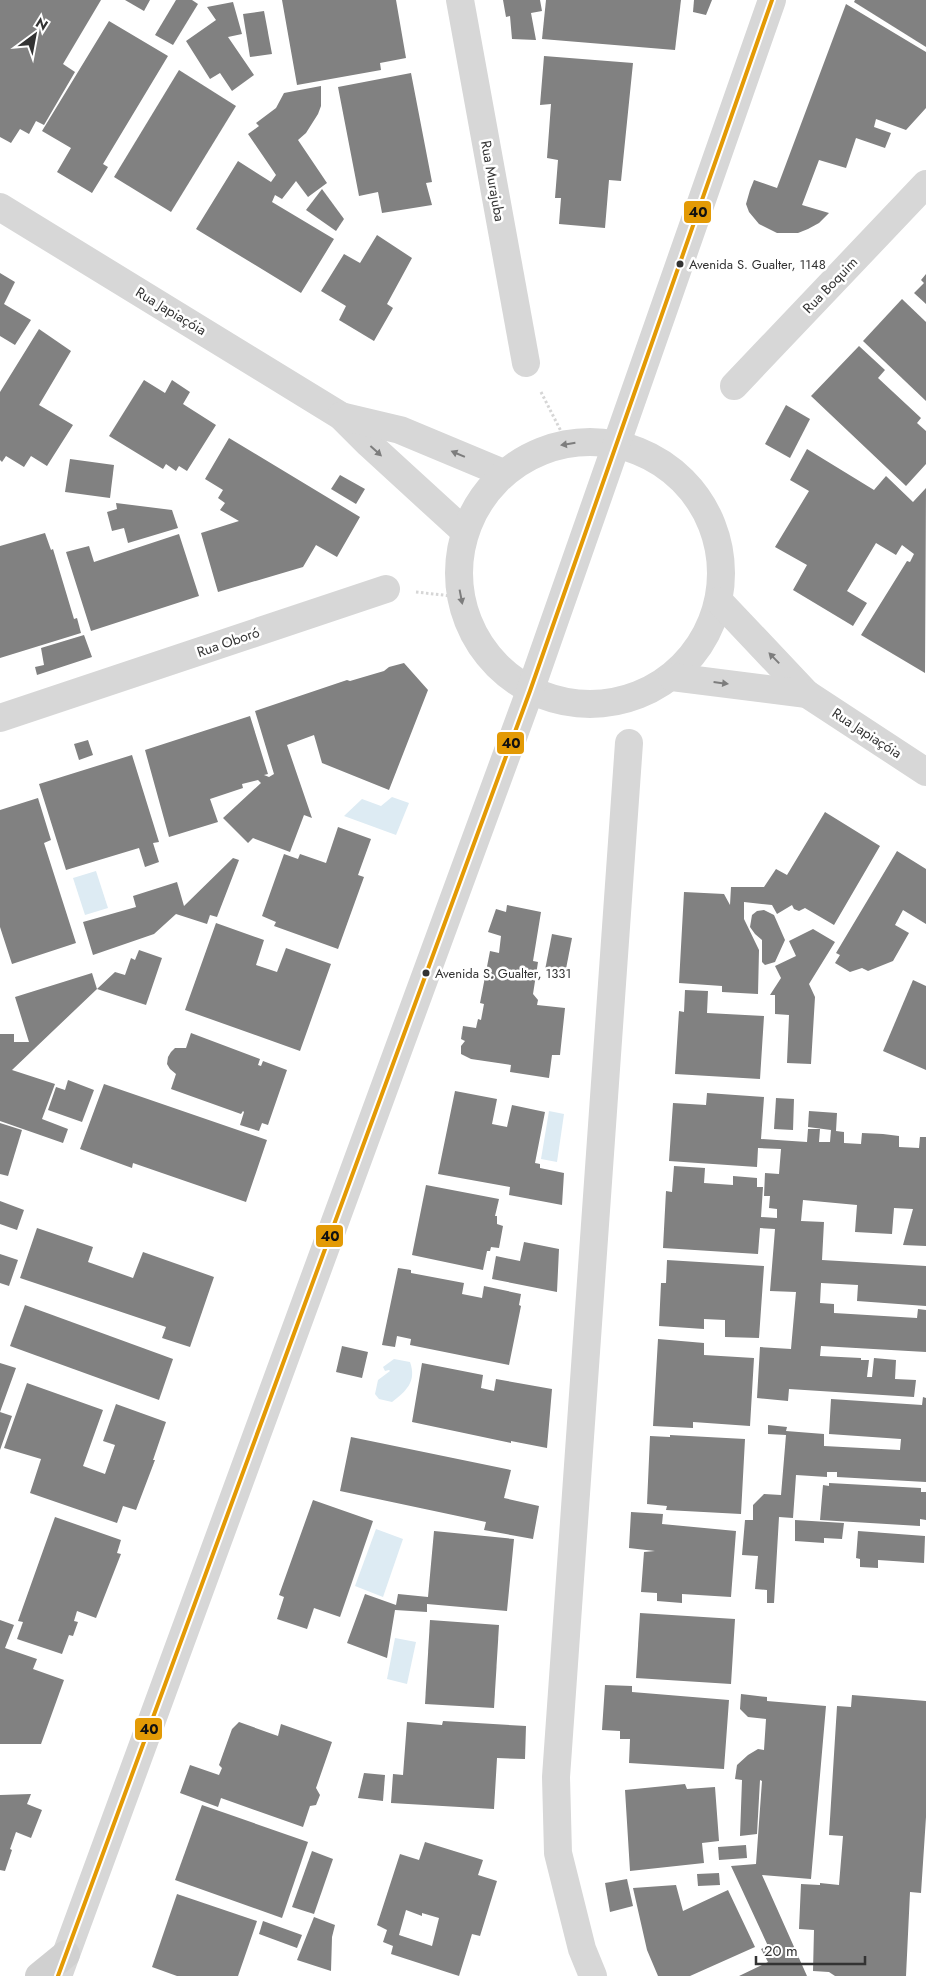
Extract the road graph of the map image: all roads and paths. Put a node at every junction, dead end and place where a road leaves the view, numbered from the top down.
1 (460, 0) edge
2 (772, 0) edge
3 (926, 184) edge
4 (0, 207) edge
5 (526, 363) joint
6 (734, 386) dead end
7 (341, 416) junction
8 (567, 443) junction
9 (617, 444) junction
10 (503, 474) junction
11 (464, 531) junction
12 (386, 589) joint
13 (460, 598) junction
14 (719, 601) junction
15 (672, 677) junction
16 (530, 691) junction
17 (807, 694) junction
18 (0, 718) edge
19 (629, 743) dead end
20 (926, 772) edge
21 (62, 1965) edge
22 (39, 1976) edge
23 (593, 1976) edge

1 - 5 street, Rua Murajuba
2 - 9 street
3 - 6 street, Rua Boquim
4 - 7 street, Rua Japiaçóia
5 - 8 path
10 -> 7 street, Rua Japiaçóia
7 -> 11 street, Rua Japiaçóia
9 -> 8 street
8 - 10 street
9 - 14 street
9 - 16 street
10 - 11 street
11 -> 13 street
12 - 13 path
12 - 18 street, Rua Oboró
13 - 16 street
14 - 15 street
17 -> 14 street, Rua Japiaçóia
15 - 16 street
15 -> 17 street, Rua Japiaçóia
16 - 21 street
17 - 20 street, Rua Japiaçóia
19 - 23 street
21 - 22 main road

